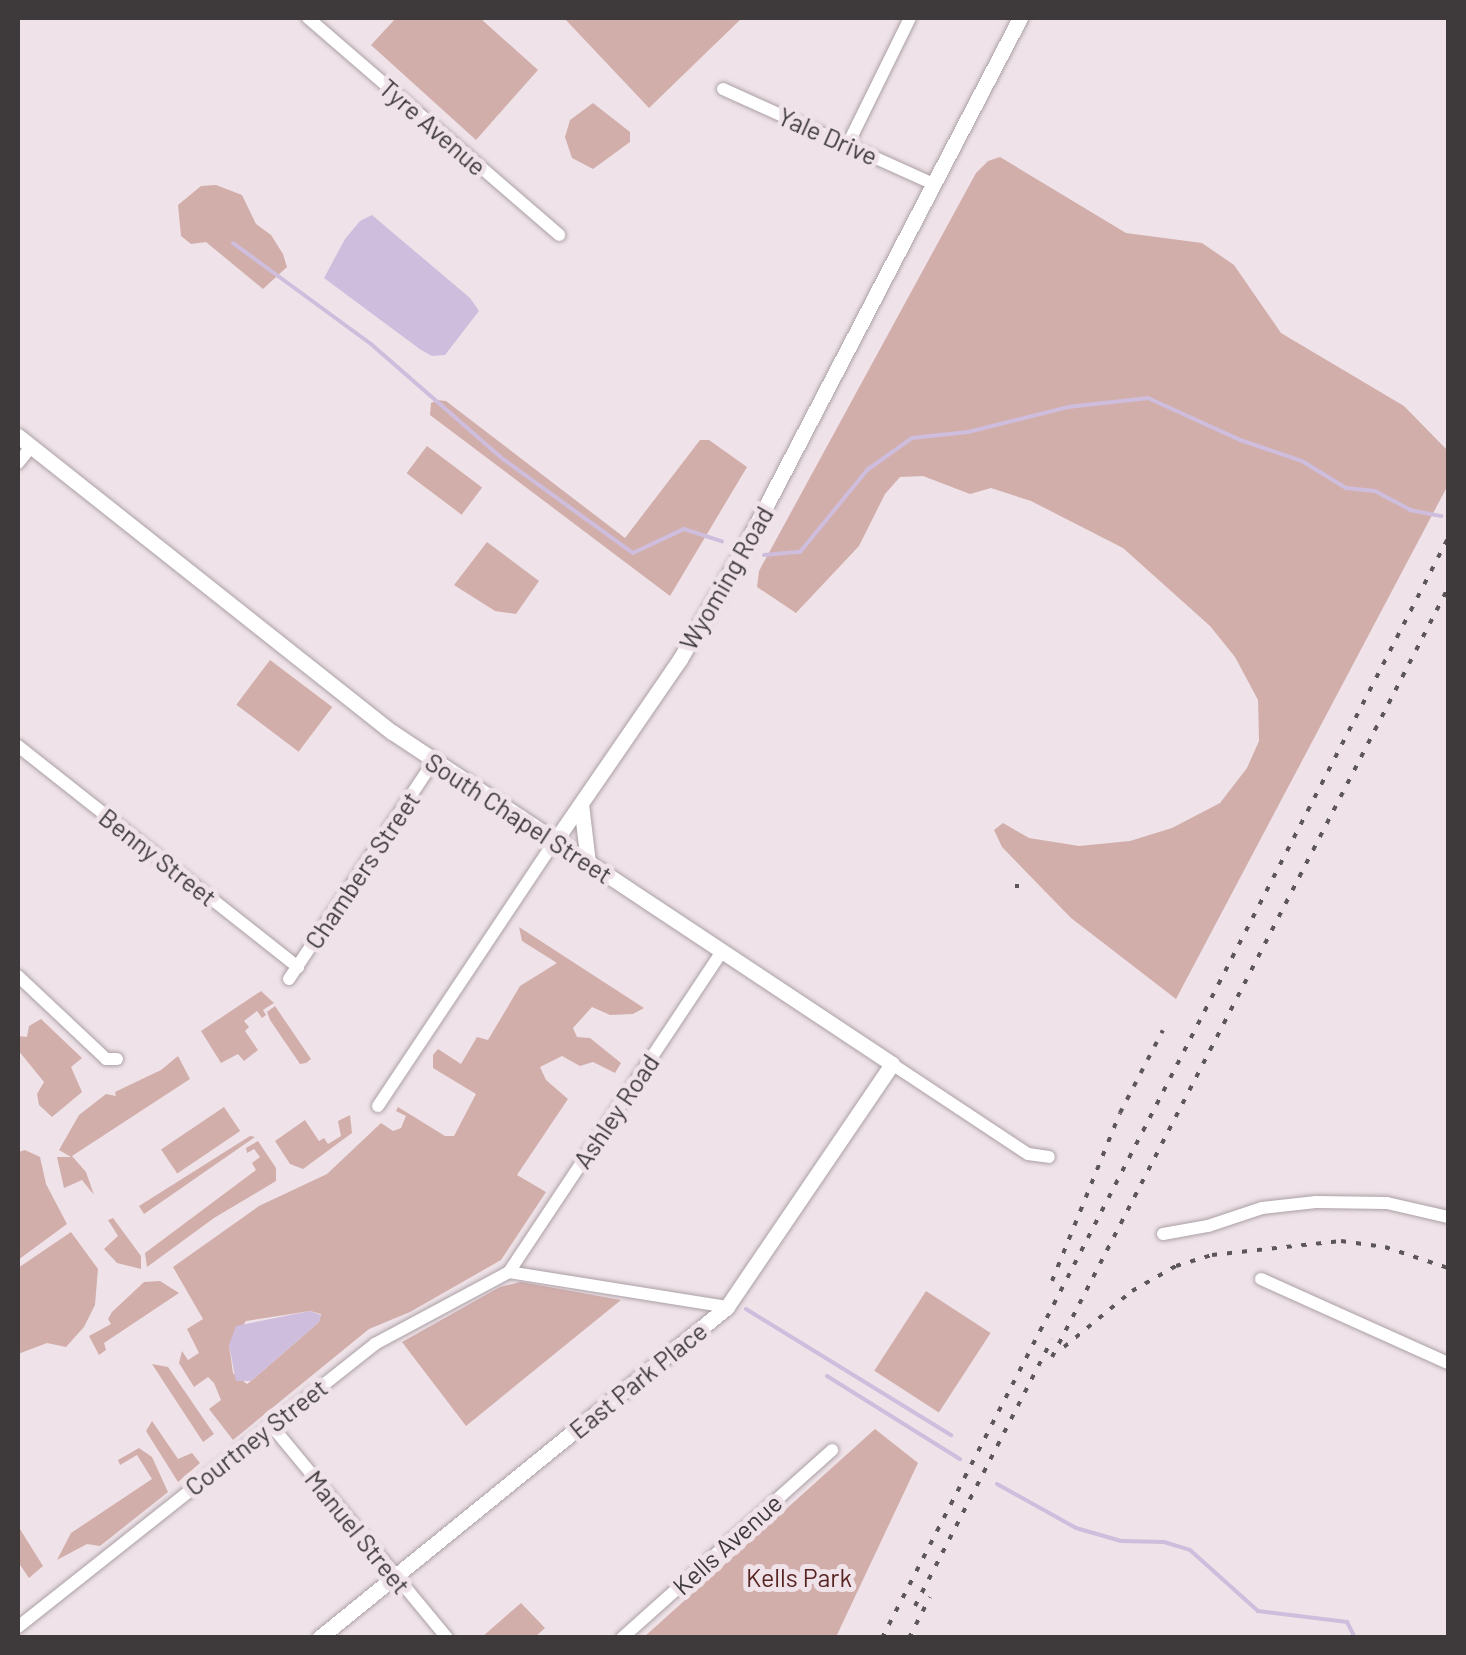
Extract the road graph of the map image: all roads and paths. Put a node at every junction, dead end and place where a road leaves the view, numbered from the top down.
1 (308, 18) edge
2 (910, 18) edge
3 (1020, 18) edge
4 (723, 89) dead end
5 (848, 144) junction
6 (934, 184) junction
7 (558, 235) dead end
8 (18, 436) edge
9 (31, 447) junction
10 (18, 463) edge
11 (18, 746) edge
12 (434, 762) junction
13 (582, 804) junction
14 (555, 841) junction
15 (588, 863) junction
16 (722, 951) junction
17 (298, 967) junction
18 (18, 976) edge
19 (289, 979) dead end
20 (118, 1059) dead end
21 (892, 1064) junction
22 (378, 1106) dead end
23 (1049, 1156) dead end
24 (1448, 1217) edge
25 (1163, 1234) dead end
26 (510, 1272) junction
27 (1261, 1280) dead end
28 (727, 1307) junction
29 (1448, 1363) edge
30 (271, 1425) junction
31 (832, 1450) dead end
32 (394, 1578) junction
33 (18, 1627) edge
34 (320, 1638) edge
35 (447, 1638) edge
36 (622, 1638) edge

1 - 7 street, Tyre Avenue
2 - 5 street
3 - 6 street, Wyoming Road
4 - 5 street, Yale Drive
5 - 6 street, Yale Drive
6 - 13 street, Wyoming Road
8 - 9 street, South Chapel Street
9 - 10 street
9 - 12 street, South Chapel Street
11 - 17 street, Benny Street
12 - 14 street, South Chapel Street
12 - 17 street, Chambers Street
13 - 14 street, Wyoming Road
13 - 15 street
14 - 15 street, South Chapel Street
14 - 22 street, Wyoming Road
15 - 16 street, South Chapel Street
16 - 21 street, South Chapel Street
16 - 26 street, Ashley Road
17 - 19 street, Chambers Street
18 - 20 street
21 - 23 street, South Chapel Street
21 - 28 street, East Park Place
24 - 25 street
26 - 28 street
26 - 30 street, Courtney Street
27 - 29 street
28 - 32 street, East Park Place
30 - 32 street, Manuel Street
30 - 33 street, Courtney Street
31 - 36 street, Kells Avenue
32 - 34 street, East Park Place
32 - 35 street, Manuel Street

